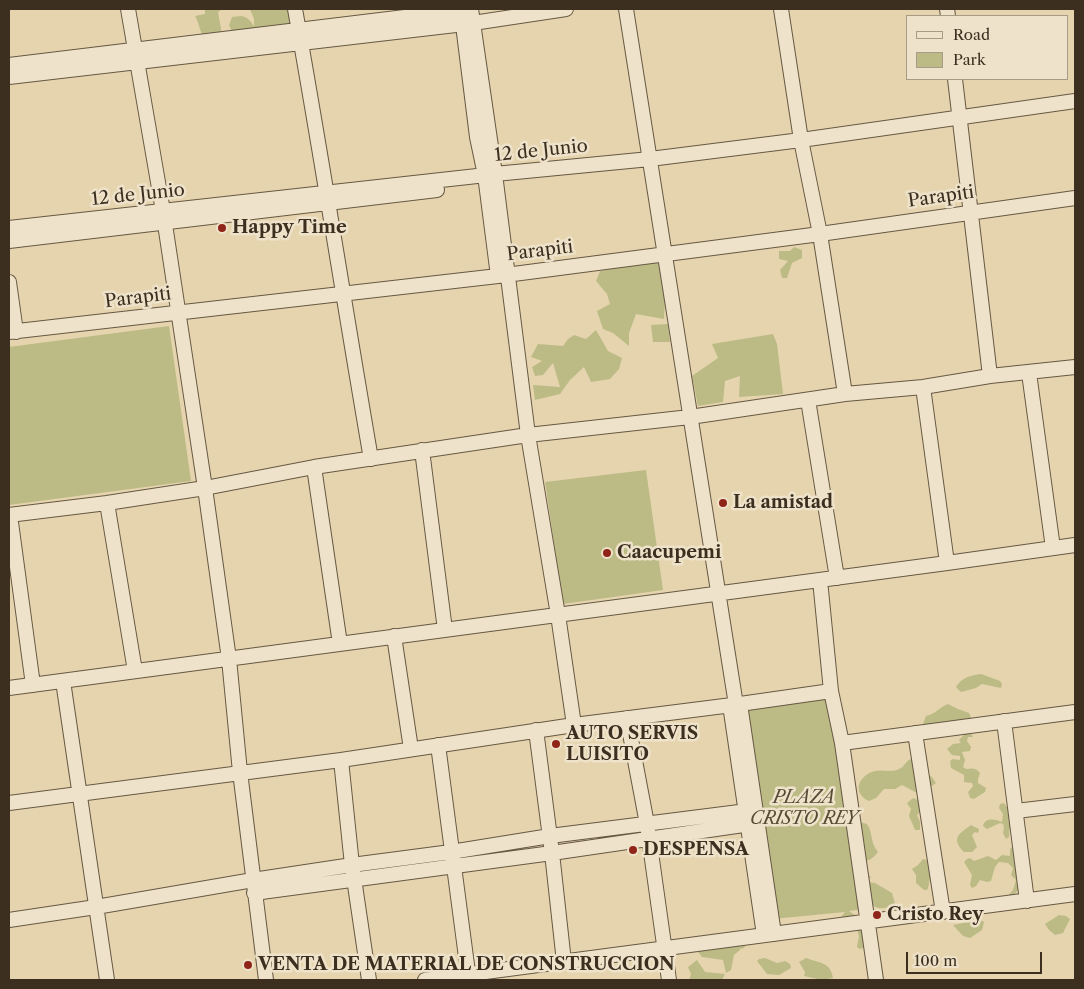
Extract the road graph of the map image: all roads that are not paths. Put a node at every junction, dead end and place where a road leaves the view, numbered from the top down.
1 (128, 9) edge
2 (295, 9) edge
3 (566, 9) edge
4 (626, 9) edge
5 (781, 9) edge
6 (467, 14) edge
7 (300, 37) junction
8 (137, 56) junction
9 (9, 66) edge
10 (9, 78) edge
11 (955, 80) edge
12 (1075, 100) edge
13 (960, 116) junction
14 (800, 140) junction
15 (650, 159) junction
16 (490, 179) junction
17 (328, 198) junction
18 (1075, 198) edge
19 (970, 212) junction
20 (164, 216) junction
21 (9, 228) edge
22 (820, 234) junction
23 (9, 241) edge
24 (665, 254) junction
25 (503, 275) junction
26 (9, 282) edge
27 (342, 294) junction
28 (175, 313) junction
29 (12, 332) edge
30 (1075, 368) edge
31 (1029, 372) junction
32 (990, 376) junction
33 (923, 387) junction
34 (845, 394) junction
35 (808, 400) junction
36 (690, 417) junction
37 (528, 435) junction
38 (422, 450) junction
39 (371, 459) junction
40 (314, 467) junction
41 (201, 488) junction
42 (107, 503) junction
43 (9, 515) edge
44 (1075, 545) edge
45 (1053, 548) junction
46 (946, 563) junction
47 (837, 578) junction
48 (820, 580) junction
49 (718, 594) junction
50 (558, 615) junction
51 (445, 630) junction
52 (394, 636) junction
53 (340, 644) junction
54 (228, 659) junction
55 (135, 672) junction
56 (63, 681) junction
57 (33, 685) junction
58 (9, 688) edge
59 (831, 691) junction
60 (736, 705) junction
61 (1075, 712) edge
62 (628, 718) junction
63 (1004, 721) junction
64 (574, 724) junction
65 (536, 730) junction
66 (915, 733) junction
67 (842, 743) junction
68 (438, 745) junction
69 (411, 749) junction
70 (341, 760) junction
71 (240, 772) junction
72 (80, 793) junction
73 (9, 803) edge
74 (1075, 804) edge
75 (1016, 811) junction
76 (751, 817) junction
77 (647, 824) junction
78 (550, 836) junction
79 (649, 839) junction
80 (451, 852) junction
81 (552, 854) junction
82 (352, 865) junction
83 (453, 867) junction
84 (354, 880) junction
85 (253, 886) junction
86 (1075, 894) edge
87 (1026, 901) junction
88 (96, 907) junction
89 (943, 912) junction
90 (9, 920) edge
91 (868, 922) junction
92 (769, 935) junction
93 (664, 948) junction
94 (564, 962) junction
95 (468, 977) edge
96 (107, 980) edge
97 (266, 980) edge
98 (369, 980) edge
99 (425, 980) edge
100 (669, 980) edge
101 (876, 980) edge

1 - 8 street
2 - 7 street
3 - 6 street
4 - 15 street
5 - 14 street
6 - 7 street
6 - 16 street
7 - 8 street
7 - 17 street
8 - 9 street
8 - 10 street
8 - 20 street
11 - 13 street
12 - 13 street, 12 de Junio
13 - 14 street, 12 de Junio
13 - 19 street
14 - 15 street, 12 de Junio
14 - 22 street
15 - 16 street, 12 de Junio
15 - 24 street
16 - 17 street, 12 de Junio
16 - 25 street
17 - 20 street, 12 de Junio
17 - 27 street
18 - 19 street, Parapiti
19 - 22 street, Parapiti
19 - 32 street
20 - 21 street, 12 de Junio
20 - 23 street, 12 de Junio
20 - 28 street
22 - 24 street, Parapiti
22 - 34 street
24 - 25 street, Parapiti
24 - 36 street
25 - 27 street, Parapiti
25 - 37 street
26 - 29 street
27 - 28 street, Parapiti
27 - 39 street
28 - 29 street, Parapiti
28 - 41 street
30 - 31 street
31 - 32 street
31 - 45 street
32 - 33 street
33 - 34 street
33 - 46 street
34 - 35 street
35 - 36 street
35 - 47 street
36 - 37 street
36 - 49 street
37 - 38 street
37 - 50 street
38 - 39 street
38 - 51 street
39 - 40 street
40 - 41 street
40 - 53 street
41 - 42 street
41 - 54 street
42 - 43 street
42 - 55 street
43 - 57 street
44 - 45 street
45 - 46 street
46 - 47 street
47 - 48 street
48 - 49 street
48 - 59 street
49 - 50 street
49 - 60 street
50 - 51 street
50 - 64 street
51 - 52 street
52 - 53 street
52 - 69 street
53 - 54 street
54 - 55 street
54 - 71 street
55 - 56 street
56 - 57 street
56 - 72 street
57 - 58 street
59 - 60 street
59 - 67 street
60 - 62 street
60 - 76 street
61 - 63 street
62 - 64 street
62 - 77 street
63 - 66 street
63 - 75 street
64 - 65 street
65 - 68 street
65 - 78 street
66 - 67 street
66 - 89 street
67 - 91 street
68 - 69 street
68 - 80 street
69 - 70 street
70 - 71 street
70 - 82 street
71 - 72 street
71 - 85 street
72 - 73 street
72 - 88 street
74 - 75 street
75 - 87 street
76 - 77 street
76 - 79 street
76 - 92 street
77 - 78 street
77 - 79 street
78 - 80 street
78 - 81 street
79 - 81 street
79 - 93 street
80 - 82 street
80 - 83 street
81 - 83 street
81 - 94 street
82 - 84 street
82 - 85 street
83 - 84 street
83 - 95 street
84 - 85 street
84 - 98 street
85 - 88 street
85 - 97 street
86 - 87 street
87 - 89 street
88 - 90 street
88 - 96 street
89 - 91 street
91 - 92 street
91 - 101 street
92 - 93 street
93 - 94 street
93 - 100 street
94 - 95 street
95 - 99 street

